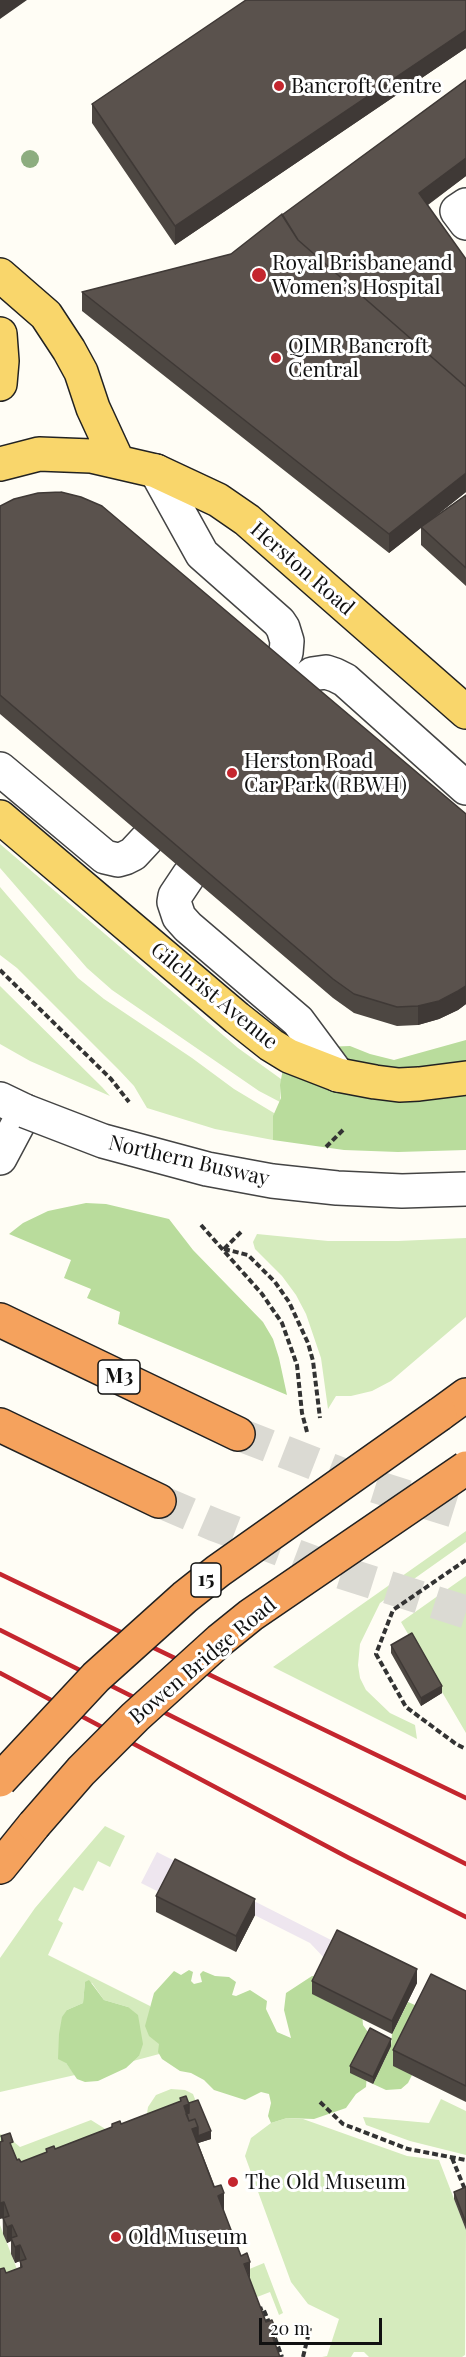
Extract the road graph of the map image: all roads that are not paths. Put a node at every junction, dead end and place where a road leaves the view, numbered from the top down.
1 (0, 274) edge
2 (0, 334) edge
3 (0, 384) edge
4 (117, 460) junction
5 (0, 464) edge
6 (156, 471) junction
7 (466, 712) edge
8 (0, 769) edge
9 (466, 788) edge
10 (0, 817) edge
11 (147, 839) edge
12 (189, 875) edge
13 (338, 1075) junction
14 (464, 1077) edge
15 (13, 1105) edge
16 (0, 1158) edge
17 (466, 1189) edge
18 (0, 1320) edge
19 (466, 1395) edge
20 (0, 1425) edge
21 (238, 1434) tunnel mouth
22 (466, 1468) edge
23 (159, 1501) tunnel mouth
24 (0, 1780) edge
25 (0, 1867) edge

1 - 4 main road
2 - 3 main road
4 - 5 main road, Herston Road
4 - 6 main road, Herston Road
6 - 7 main road, Herston Road
6 - 9 lane
8 - 11 lane
10 - 13 main road, Gilchrist Avenue
12 - 13 lane
13 - 14 main road, Gilchrist Avenue
15 - 16 lane, Northern Busway
15 - 17 lane, Northern Busway, bridge
18 - 21 highway, M3
19 - 24 highway, 15, bridge
20 - 23 highway
22 - 25 highway, Bowen Bridge Road, bridge

